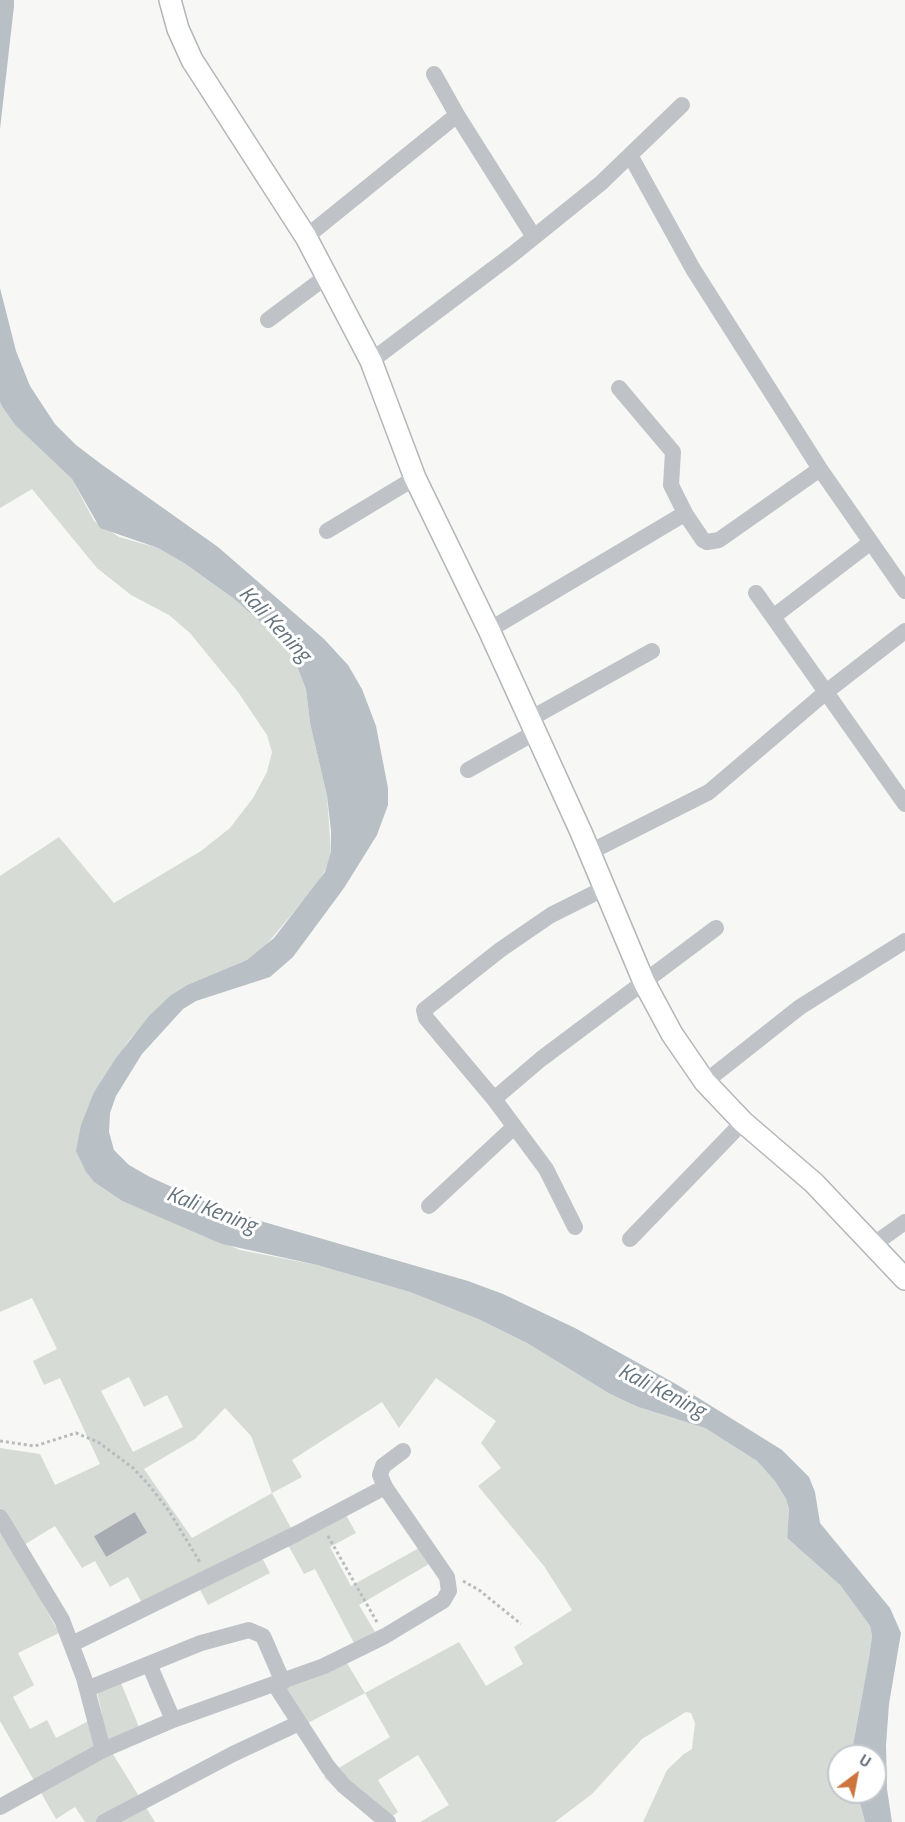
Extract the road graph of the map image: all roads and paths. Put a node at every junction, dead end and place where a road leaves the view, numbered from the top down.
1 (170, 0) edge
2 (434, 74) dead end
3 (682, 105) dead end
4 (457, 115) junction
5 (630, 155) junction
6 (306, 237) junction
7 (534, 237) junction
8 (327, 276) junction
9 (267, 320) dead end
10 (371, 361) junction
11 (619, 388) dead end
12 (820, 469) junction
13 (415, 478) junction
14 (686, 514) junction
15 (327, 531) dead end
16 (871, 542) junction
17 (905, 591) edge
18 (756, 593) dead end
19 (773, 617) junction
20 (489, 630) junction
21 (905, 631) edge
22 (652, 651) dead end
23 (826, 692) junction
24 (531, 726) junction
25 (468, 770) dead end
26 (905, 804) edge
27 (590, 852) junction
28 (605, 888) junction
29 (716, 928) dead end
30 (905, 941) edge
31 (644, 982) junction
32 (705, 1082) junction
33 (494, 1098) junction
34 (743, 1122) junction
35 (514, 1127) junction
36 (429, 1206) dead end
37 (905, 1222) edge
38 (575, 1227) dead end
39 (630, 1239) dead end
40 (874, 1244) junction
41 (905, 1279) edge
42 (0, 1441) edge
43 (403, 1451) dead end
44 (385, 1487) junction
45 (0, 1517) edge
46 (320, 1522) junction
47 (447, 1577) junction
48 (209, 1578) junction
49 (521, 1624) dead end
50 (385, 1636) junction
51 (72, 1644) junction
52 (149, 1664) junction
53 (279, 1683) junction
54 (87, 1689) junction
55 (172, 1720) junction
56 (299, 1723) junction
57 (103, 1750) junction
58 (0, 1807) edge
59 (104, 1822) edge
60 (388, 1822) edge

1 - 6 main road
2 - 4 street
3 - 5 street
4 - 6 street
4 - 7 street
5 - 7 street
5 - 12 street
6 - 8 main road
7 - 10 street
8 - 9 street
8 - 10 main road
10 - 13 main road
11 - 14 street
12 - 14 street
12 - 16 street
13 - 15 street
13 - 20 main road
14 - 20 street
16 - 17 street
16 - 19 street
18 - 19 street
19 - 23 street
20 - 24 main road
21 - 23 street
22 - 24 street
23 - 26 street
23 - 27 street
24 - 25 street
24 - 27 main road
27 - 28 main road
28 - 31 main road
28 - 33 street
29 - 31 street
30 - 32 street
31 - 32 main road
31 - 33 street
32 - 34 main road
33 - 35 street
34 - 39 street
34 - 40 main road
35 - 36 street
35 - 38 street
37 - 40 street
40 - 41 main road
42 - 48 path
43 - 44 street
44 - 46 street
44 - 47 street
45 - 51 street
46 - 48 street
46 - 50 path
47 - 49 path
47 - 50 street
48 - 51 street
50 - 53 street
51 - 54 street
52 - 53 street
52 - 54 street
52 - 55 street
53 - 55 street
53 - 56 street
54 - 57 street
55 - 57 street
56 - 59 street
56 - 60 street
57 - 58 street

